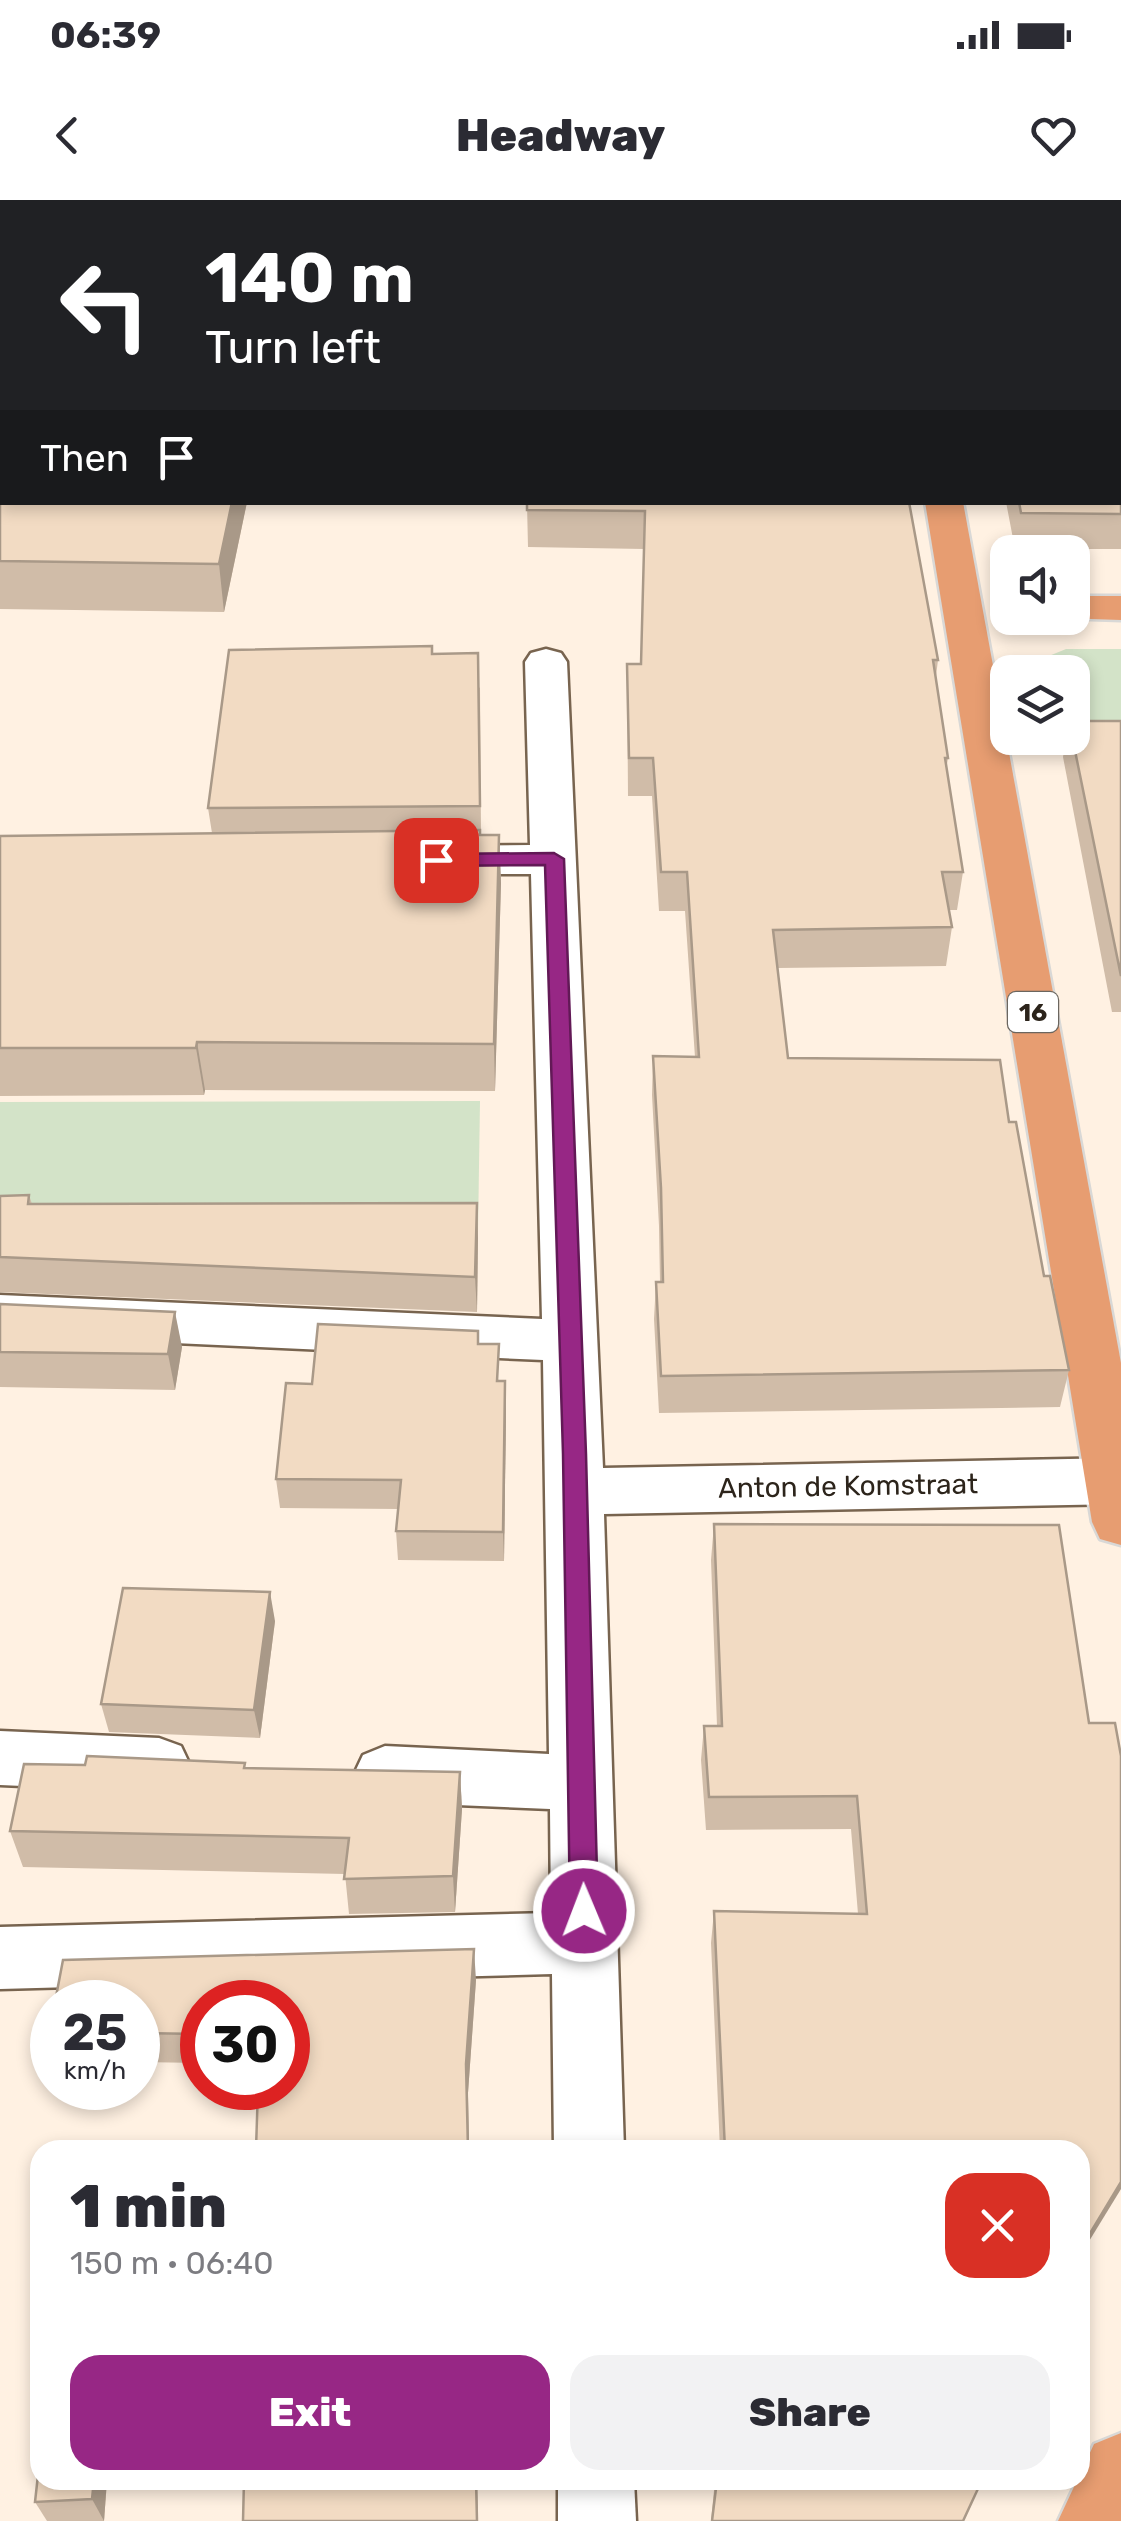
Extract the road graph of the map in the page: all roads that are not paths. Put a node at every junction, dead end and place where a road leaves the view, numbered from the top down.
1 (945, 505) edge
2 (986, 608) edge
3 (1090, 608) edge
4 (1121, 608) edge
5 (546, 662) dead end
6 (554, 859) junction
7 (376, 860) edge
8 (0, 1315) edge
9 (570, 1340) junction
10 (575, 1492) junction
11 (1118, 1495) edge
12 (0, 1758) edge
13 (213, 1767) edge
14 (330, 1772) edge
15 (582, 1783) junction
16 (584, 1943) junction
17 (0, 1958) edge
18 (588, 2140) edge
19 (1121, 2471) edge
20 (596, 2490) edge
21 (597, 2521) edge
22 (1096, 2521) edge

1 - 2 main road, 16
2 - 11 main road, 16
3 - 4 main road
5 - 6 street
6 - 7 street
6 - 9 street
8 - 9 street
9 - 10 street
10 - 11 street, Anton de Komstraat
10 - 15 street
12 - 13 street
14 - 15 street
15 - 16 street
16 - 17 street
16 - 18 street
19 - 22 main road
20 - 21 street

